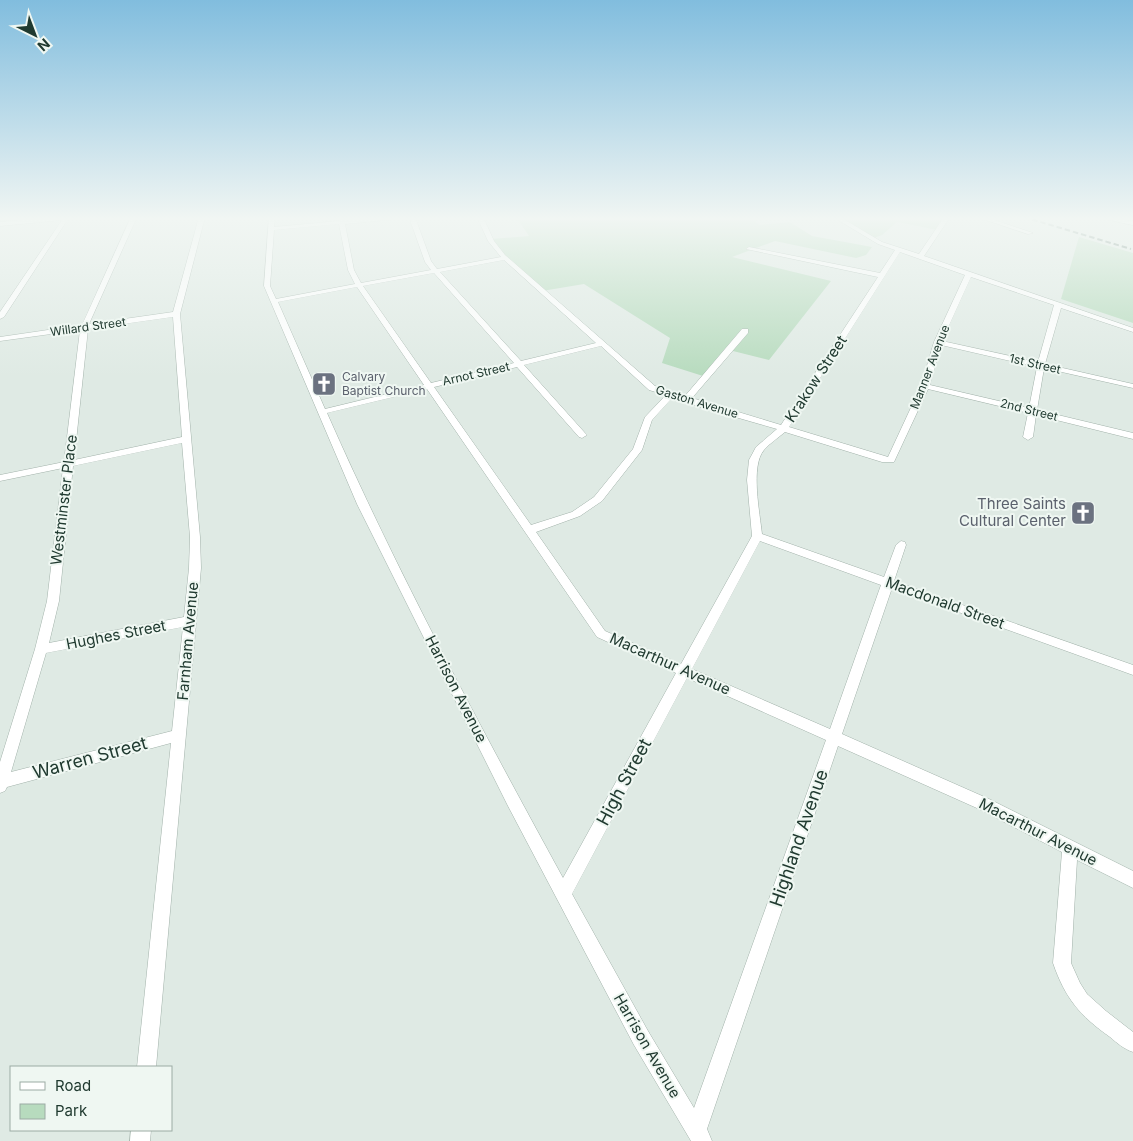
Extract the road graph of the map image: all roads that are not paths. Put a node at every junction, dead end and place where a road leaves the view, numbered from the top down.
1 (31, 270) edge
2 (110, 270) edge
3 (188, 270) edge
4 (268, 270) edge
5 (353, 270) edge
6 (440, 270) edge
7 (519, 270) edge
8 (854, 270) edge
9 (886, 270) edge
10 (958, 270) edge
11 (436, 271) junction
12 (969, 274) junction
13 (882, 276) junction
14 (359, 285) junction
15 (274, 301) junction
16 (1058, 305) junction
17 (176, 314) junction
18 (0, 316) edge
19 (84, 328) junction
20 (1133, 330) edge
21 (745, 331) dead end
22 (0, 339) edge
23 (938, 342) junction
24 (601, 344) junction
25 (519, 364) junction
26 (1041, 365) junction
27 (428, 386) junction
28 (925, 386) junction
29 (1133, 386) edge
30 (671, 395) junction
31 (686, 400) junction
32 (1032, 411) junction
33 (322, 412) junction
34 (784, 428) junction
35 (582, 435) dead end
36 (1133, 436) edge
37 (1028, 437) dead end
38 (186, 439) junction
39 (891, 460) joint
40 (69, 463) junction
41 (0, 478) edge
42 (529, 530) junction
43 (757, 536) junction
44 (901, 545) dead end
45 (888, 582) junction
46 (190, 621) junction
47 (41, 649) junction
48 (684, 670) junction
49 (1133, 670) edge
50 (180, 735) junction
51 (834, 737) junction
52 (0, 783) edge
53 (1070, 847) junction
54 (1133, 880) edge
55 (564, 894) junction
56 (1133, 1043) edge
57 (147, 1066) edge
58 (699, 1136) edge

1 - 18 street
2 - 19 street, Westminster Place
3 - 17 street, Farnham Avenue
4 - 15 street, Harrison Avenue
5 - 14 street, Macarthur Avenue
6 - 11 street
7 - 24 street, Gaston Avenue
8 - 13 street
9 - 13 street, Krakow Street
10 - 12 street
11 - 14 street
11 - 25 street
12 - 16 street
12 - 23 street, Manner Avenue
13 - 34 street, Krakow Street
14 - 15 street
14 - 27 street, Macarthur Avenue
15 - 33 street, Harrison Avenue
16 - 20 street
16 - 26 street
17 - 19 street, Willard Street
17 - 38 street, Farnham Avenue
19 - 22 street, Willard Street
19 - 40 street, Westminster Place
21 - 31 street
23 - 26 street, 1st Street
23 - 28 street, Manner Avenue
24 - 25 street, Arnot Street
24 - 30 street, Gaston Avenue
25 - 27 street, Arnot Street
25 - 35 street
26 - 29 street, 1st Street
26 - 32 street
27 - 33 street, Arnot Street
27 - 42 street, Macarthur Avenue
28 - 32 street, 2nd Street
28 - 39 street, Manner Avenue
30 - 31 street, Gaston Avenue
30 - 42 street
31 - 34 street, Gaston Avenue
32 - 36 street, 2nd Street
32 - 37 street
33 - 55 street, Harrison Avenue
34 - 39 street, Gaston Avenue
34 - 43 street, Krakow Street
38 - 40 street
38 - 46 street, Farnham Avenue
40 - 41 street
40 - 47 street, Westminster Place
42 - 48 street, Macarthur Avenue
43 - 45 street, Macdonald Street
43 - 48 street
44 - 45 street, Highland Avenue
45 - 49 street, Macdonald Street
45 - 51 street, Highland Avenue
46 - 47 street, Hughes Street
46 - 50 street, Farnham Avenue
47 - 52 street, Westminster Place
48 - 51 street, Macarthur Avenue
48 - 55 street, High Street
50 - 52 street, Warren Street
50 - 57 street, Farnham Avenue
51 - 53 street, Macarthur Avenue
51 - 58 street, Highland Avenue
53 - 54 street, Macarthur Avenue
53 - 56 street
55 - 58 street, Harrison Avenue

